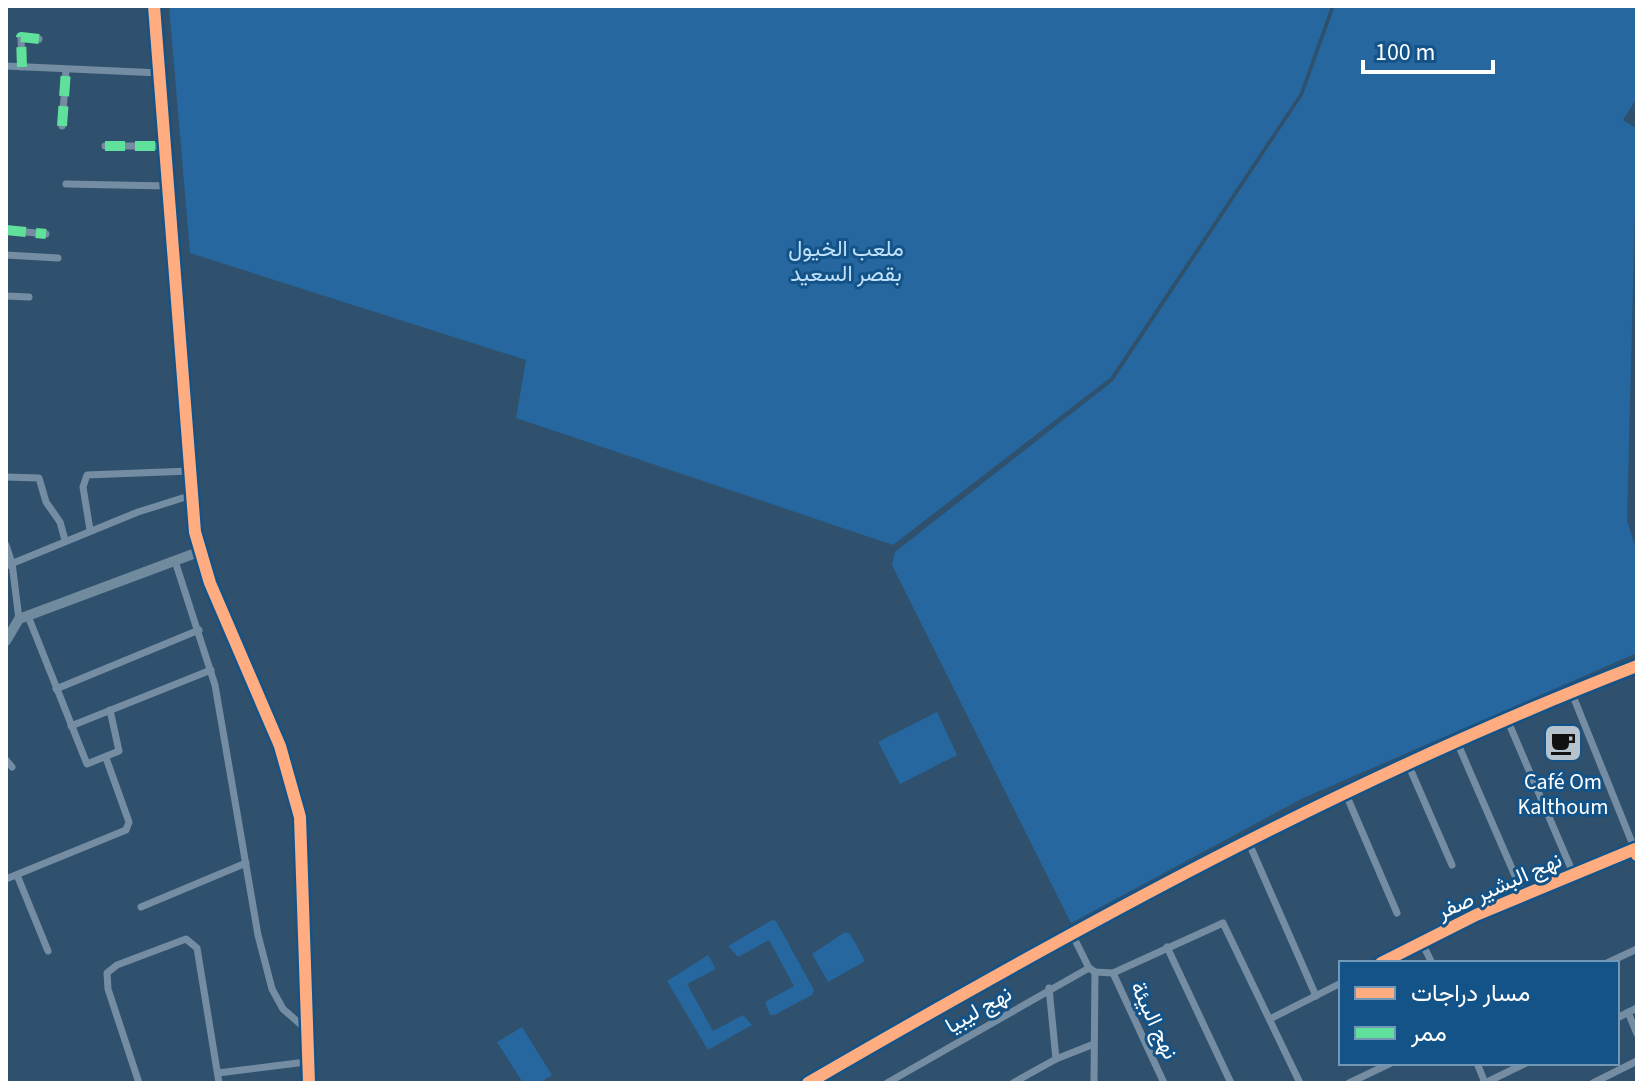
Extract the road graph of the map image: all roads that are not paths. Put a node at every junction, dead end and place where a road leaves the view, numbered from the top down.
1 (154, 6) edge
2 (39, 39) dead end
3 (6, 66) edge
4 (22, 67) junction
5 (66, 70) junction
6 (160, 73) junction
7 (62, 126) dead end
8 (105, 146) dead end
9 (165, 146) junction
10 (66, 184) dead end
11 (168, 186) junction
12 (6, 230) edge
13 (46, 234) dead end
14 (6, 255) edge
15 (58, 258) dead end
16 (6, 296) edge
17 (29, 297) dead end
18 (190, 471) junction
19 (6, 477) edge
20 (192, 495) junction
21 (90, 530) junction
22 (65, 540) junction
23 (6, 545) edge
24 (201, 551) junction
25 (175, 561) junction
26 (9, 565) edge
27 (23, 617) junction
28 (199, 630) junction
29 (6, 641) edge
30 (1637, 666) edge
31 (211, 670) junction
32 (56, 689) junction
33 (1571, 691) junction
34 (110, 710) junction
35 (1507, 719) junction
36 (71, 726) junction
37 (1457, 742) junction
38 (106, 758) junction
39 (1408, 764) junction
40 (1345, 792) junction
41 (1248, 841) junction
42 (1636, 852) edge
43 (246, 863) junction
44 (1452, 865) dead end
45 (1573, 873) junction
46 (17, 875) junction
47 (6, 879) edge
48 (1523, 894) junction
49 (141, 907) dead end
50 (1397, 913) dead end
51 (1073, 936) junction
52 (1422, 943) junction
53 (1167, 947) junction
54 (1637, 949) edge
55 (48, 951) dead end
56 (1385, 961) edge
57 (1431, 961) edge
58 (1611, 961) edge
59 (1092, 970) junction
60 (1113, 973) junction
61 (1339, 984) edge
62 (1049, 988) junction
63 (1316, 996) junction
64 (1637, 1008) edge
65 (1628, 1012) junction
66 (1619, 1017) edge
67 (1270, 1019) junction
68 (306, 1029) junction
69 (1637, 1034) edge
70 (1094, 1044) junction
71 (1056, 1059) junction
72 (1637, 1061) edge
73 (306, 1062) junction
74 (1387, 1065) edge
75 (1522, 1065) edge
76 (218, 1073) junction
77 (139, 1083) edge
78 (219, 1083) edge
79 (309, 1083) edge
80 (808, 1083) edge
81 (887, 1083) edge
82 (1013, 1083) edge
83 (1094, 1083) edge
84 (1164, 1083) edge
85 (1231, 1083) edge
86 (1300, 1083) edge
87 (1349, 1083) edge
88 (1485, 1083) edge
89 (1594, 1083) edge

1 - 6 street
2 - 4 street
3 - 4 street
4 - 5 street
5 - 6 street
5 - 7 street
6 - 9 street
8 - 9 street
9 - 11 street
10 - 11 street
11 - 18 street
12 - 13 street
14 - 15 street
16 - 17 street
18 - 20 street
18 - 21 street
19 - 22 street
20 - 21 street
20 - 24 street
21 - 22 street
22 - 26 street
23 - 26 street
24 - 25 street
24 - 68 street
25 - 27 street
25 - 28 street
26 - 27 street
27 - 29 street
27 - 32 street
28 - 31 street
28 - 32 street
30 - 33 street
31 - 34 street
31 - 43 street
32 - 36 street
33 - 35 street
33 - 42 street
34 - 36 street
34 - 38 street
35 - 37 street
35 - 45 street
36 - 38 street
37 - 39 street
37 - 48 street
38 - 46 street
39 - 40 street
39 - 44 street
40 - 41 street
40 - 50 street
41 - 51 street
41 - 63 street
42 - 45 street, نهج البشير صفر
43 - 49 street
43 - 68 street
45 - 48 street, نهج البشير صفر
46 - 47 street
46 - 55 street
48 - 52 street, نهج البشير صفر
51 - 59 street
51 - 80 street
52 - 56 street, نهج البشير صفر
52 - 57 street
53 - 60 street
53 - 67 street
53 - 85 street
54 - 58 street
59 - 60 street
59 - 62 street, نهج ليبيا
59 - 70 street
60 - 84 street, نهج البيئة
61 - 63 street
62 - 71 street
62 - 81 street, نهج ليبيا
63 - 67 street
64 - 65 street
65 - 66 street
65 - 69 street
67 - 86 street
68 - 73 street
70 - 71 street
70 - 83 street
71 - 82 street
72 - 89 street
73 - 76 street
73 - 79 street
74 - 87 street
75 - 88 street
76 - 77 street
76 - 78 street

